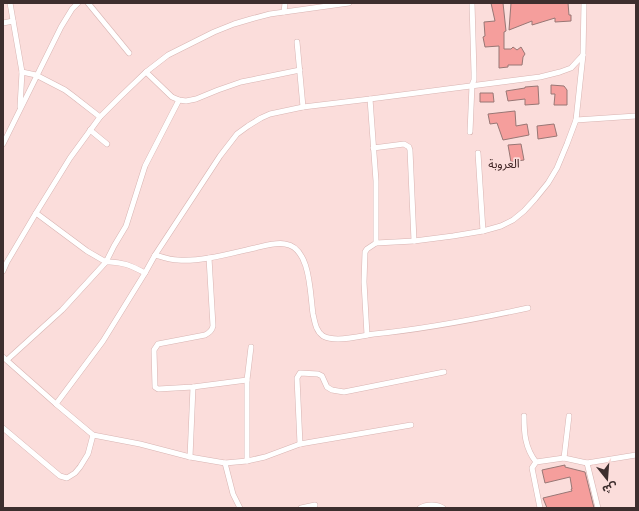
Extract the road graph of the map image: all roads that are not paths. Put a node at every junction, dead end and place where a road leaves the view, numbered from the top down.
1 (10, 3) edge
2 (78, 3) edge
3 (88, 3) edge
4 (284, 3) edge
5 (349, 3) edge
6 (472, 3) edge
7 (584, 3) edge
8 (284, 12) junction
9 (13, 21) junction
10 (3, 23) edge
11 (298, 42) dead end
12 (129, 53) dead end
13 (583, 55) junction
14 (300, 70) junction
15 (22, 72) junction
16 (146, 72) junction
17 (36, 75) junction
18 (472, 85) junction
19 (179, 100) junction
20 (370, 100) junction
21 (303, 106) junction
22 (20, 110) junction
23 (636, 116) edge
24 (100, 117) junction
25 (576, 120) junction
26 (90, 130) junction
27 (470, 132) dead end
28 (3, 144) edge
29 (107, 144) dead end
30 (374, 148) junction
31 (478, 153) dead end
32 (36, 213) junction
33 (483, 231) junction
34 (414, 241) junction
35 (376, 243) junction
36 (155, 254) junction
37 (209, 258) junction
38 (5, 260) edge
39 (106, 262) junction
40 (3, 270) edge
41 (145, 273) junction
42 (528, 308) dead end
43 (366, 335) junction
44 (250, 347) dead end
45 (5, 358) edge
46 (444, 372) dead end
47 (247, 380) junction
48 (193, 387) junction
49 (56, 404) junction
50 (524, 416) dead end
51 (569, 416) dead end
52 (411, 425) dead end
53 (3, 428) edge
54 (93, 435) junction
55 (300, 444) junction
56 (636, 455) edge
57 (190, 457) junction
58 (564, 458) junction
59 (247, 461) junction
60 (536, 462) junction
61 (225, 463) junction
62 (587, 463) junction
63 (315, 505) dead end
64 (240, 508) edge
65 (301, 508) edge
66 (420, 508) edge
67 (443, 508) edge
68 (540, 508) edge
69 (598, 508) edge

1 - 9 street
2 - 17 street
3 - 12 street
4 - 8 street
5 - 8 street
6 - 18 street
7 - 13 street
8 - 16 street
9 - 10 street
9 - 15 street
11 - 14 street
13 - 18 street
13 - 25 street
14 - 19 street
14 - 21 street
15 - 17 street
15 - 22 street
16 - 19 street
16 - 24 street
17 - 22 street
17 - 24 street
18 - 20 street
18 - 27 street
19 - 39 street
20 - 21 street
20 - 30 street
21 - 36 street
22 - 28 street
23 - 25 street
24 - 26 street
25 - 33 street
26 - 29 street
26 - 32 street
30 - 34 street
30 - 35 street
31 - 33 street
32 - 38 street
32 - 39 street
33 - 34 street
34 - 35 street
35 - 43 street
36 - 37 street
36 - 41 street
37 - 43 street
37 - 48 street
38 - 40 street
39 - 41 street
39 - 45 street
41 - 49 street
42 - 43 street
44 - 47 street
45 - 49 street
46 - 55 street
47 - 48 street
47 - 59 street
48 - 57 street
49 - 54 street
50 - 60 street
51 - 58 street
52 - 55 street
53 - 54 street
54 - 57 street
55 - 59 street
56 - 62 street
57 - 61 street
58 - 60 street
58 - 62 street
59 - 61 street
60 - 68 street
61 - 64 street
62 - 69 street
63 - 65 street
66 - 67 street

